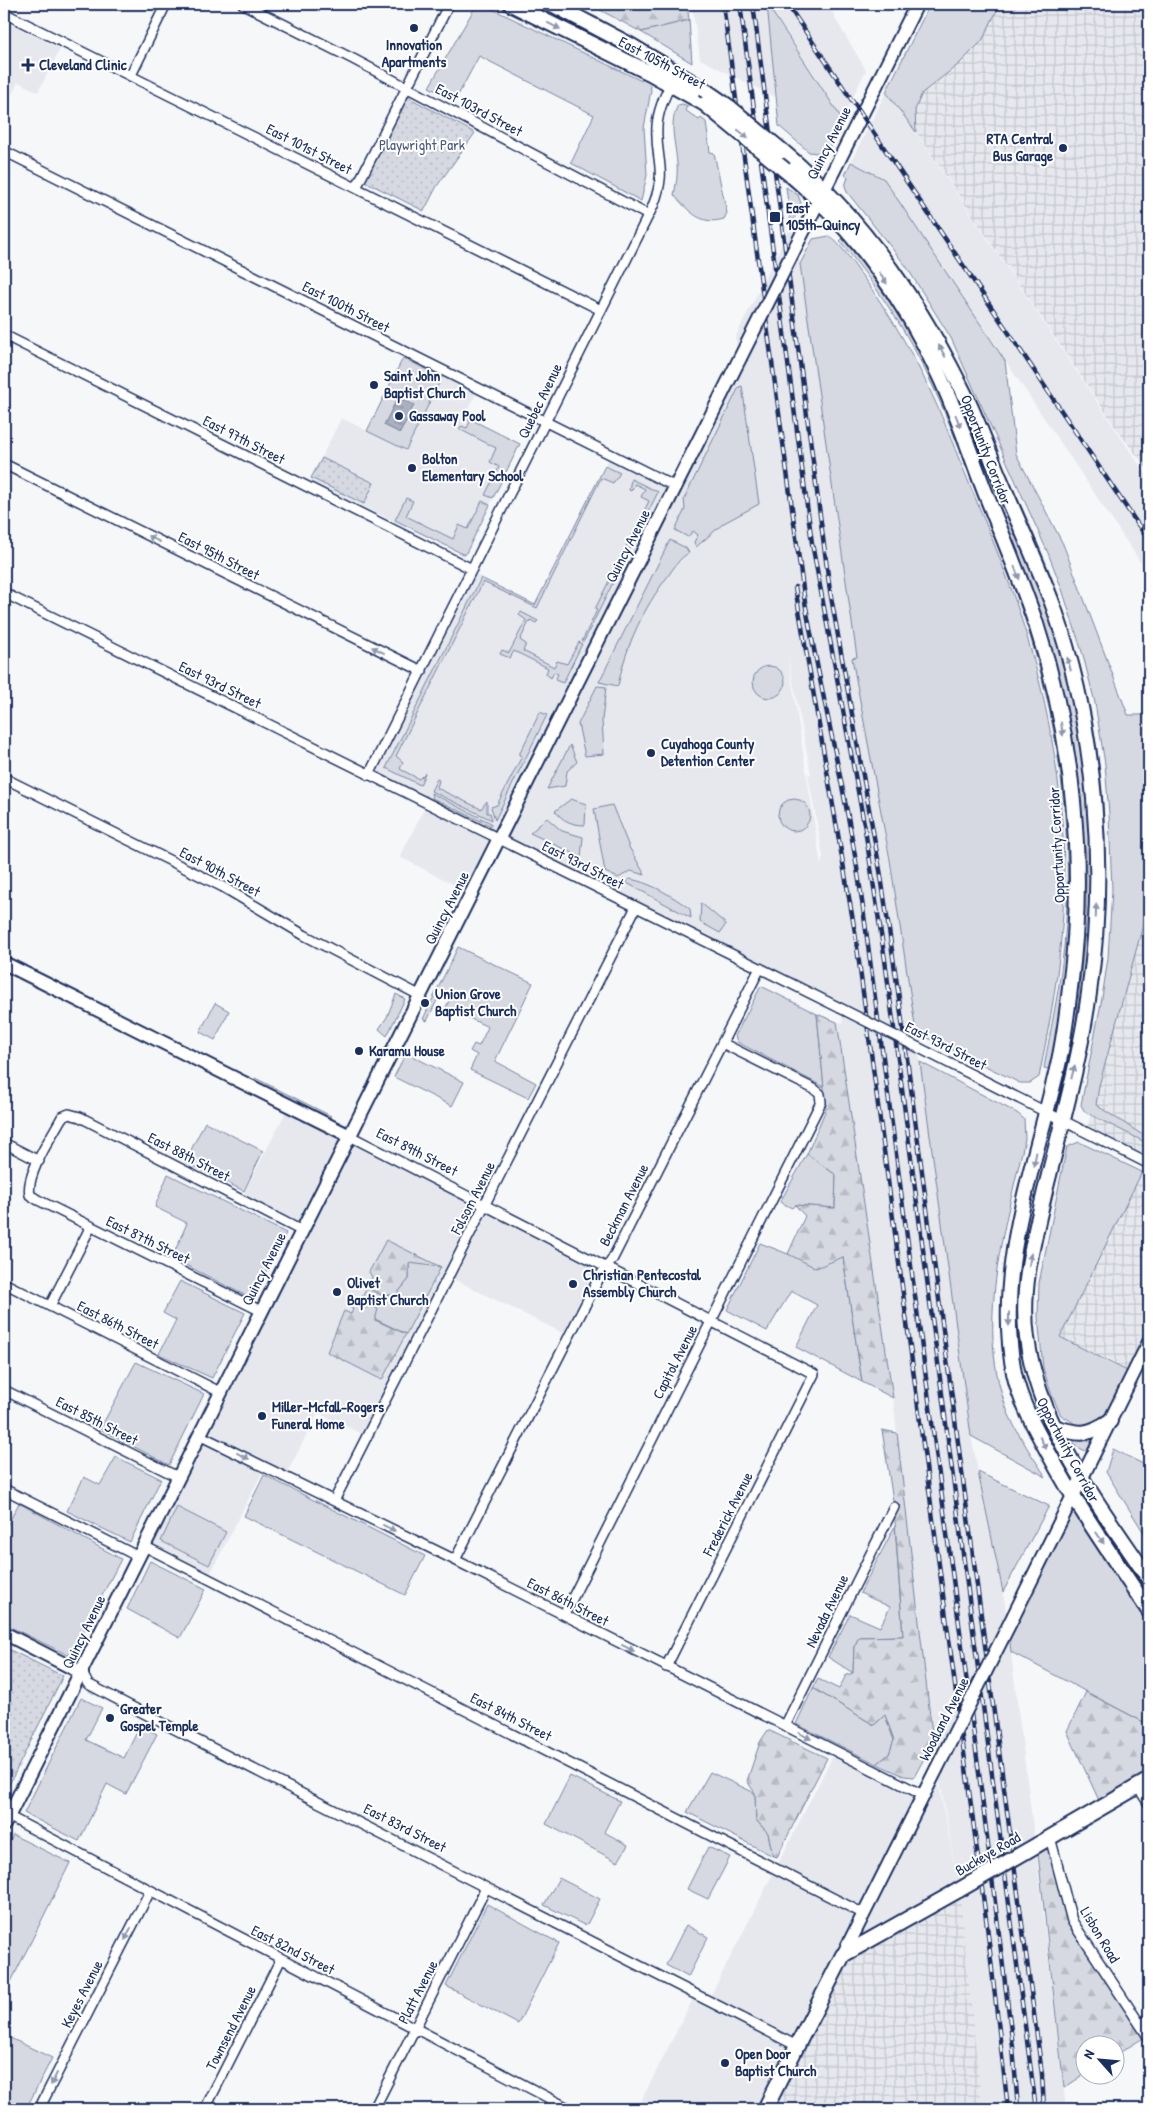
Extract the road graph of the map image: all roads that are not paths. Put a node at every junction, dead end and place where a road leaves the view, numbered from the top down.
1 (166, 4) edge
2 (243, 4) edge
3 (449, 4) edge
4 (511, 4) edge
5 (555, 4) edge
6 (917, 4) edge
7 (4, 13) edge
8 (130, 75) junction
9 (670, 85) junction
10 (407, 88) junction
11 (4, 151) edge
12 (782, 151) joint
13 (785, 170) joint
14 (356, 188) junction
15 (822, 194) junction
16 (648, 215) junction
17 (601, 310) junction
18 (4, 335) edge
19 (545, 422) junction
20 (4, 464) edge
21 (676, 486) junction
22 (472, 569) junction
23 (4, 593) edge
24 (422, 672) junction
25 (369, 775) junction
26 (4, 778) edge
27 (500, 838) junction
28 (636, 907) junction
29 (4, 963) edge
30 (760, 968) junction
31 (421, 996) junction
32 (722, 1043) junction
33 (1045, 1111) junction
34 (1062, 1119) junction
35 (350, 1136) junction
36 (4, 1143) edge
37 (39, 1161) junction
38 (1149, 1164) edge
39 (485, 1206) junction
40 (91, 1226) junction
41 (302, 1231) junction
42 (606, 1268) junction
43 (4, 1283) edge
44 (50, 1306) junction
45 (261, 1311) junction
46 (712, 1320) junction
47 (1149, 1342) edge
48 (814, 1374) joint
49 (4, 1390) edge
50 (220, 1392) junction
51 (1110, 1421) junction
52 (1054, 1427) junction
53 (200, 1435) junction
54 (178, 1477) junction
55 (1082, 1477) junction
56 (4, 1489) edge
57 (1072, 1498) junction
58 (334, 1501) junction
59 (894, 1507) dead end
60 (142, 1551) junction
61 (455, 1560) junction
62 (1149, 1579) edge
63 (1149, 1611) edge
64 (564, 1615) junction
65 (4, 1633) edge
66 (666, 1667) junction
67 (82, 1673) junction
68 (785, 1726) junction
69 (1144, 1784) edge
70 (923, 1795) junction
71 (1149, 1804) edge
72 (5, 1818) edge
73 (1050, 1837) junction
74 (486, 1888) junction
75 (150, 1891) junction
76 (864, 1914) junction
77 (843, 1956) junction
78 (281, 1959) junction
79 (1149, 2019) edge
80 (1141, 2024) junction
81 (415, 2029) junction
82 (1149, 2038) edge
83 (797, 2046) junction
84 (39, 2109) edge
85 (205, 2109) edge
86 (374, 2109) edge
87 (570, 2109) edge
88 (765, 2109) edge

1 - 8 street
2 - 10 street, East 103rd Street
3 - 10 street
4 -> 9 main road, East 105th Street
5 - 12 main road, East 105th Street, bridge
6 - 15 street, Quincy Avenue
7 - 8 street, East 101st Street
8 - 14 street, East 101st Street
9 -> 13 main road, East 105th Street, bridge
9 - 16 street, Quebec Avenue
10 - 14 street
10 - 16 street, East 103rd Street
11 - 19 street, East 100th Street
12 - 15 main road, Opportunity Corridor
13 - 15 main road, Opportunity Corridor
14 - 17 street, East 101st Street
15 - 21 street, Quincy Avenue, bridge
15 -> 33 main road, Opportunity Corridor
34 -> 15 main road, Opportunity Corridor
16 - 17 street, Quebec Avenue
17 - 19 street, Quebec Avenue
18 - 22 street, East 97th Street
19 - 21 street, East 100th Street
19 - 22 street, Quebec Avenue
24 -> 20 street, East 95th Street
21 - 27 street, Quincy Avenue
22 - 24 street, Quebec Avenue
23 - 25 street, East 93rd Street
24 - 25 street, Quebec Avenue
25 - 27 street, East 93rd Street
26 - 31 street, East 90th Street
27 - 28 street, East 93rd Street
27 - 31 street, Quincy Avenue
28 - 30 street, East 93rd Street
28 - 39 street, Folsom Avenue
29 - 35 street, East 89th Street
30 - 32 street, Beckman Avenue
30 - 33 street, East 93rd Street, bridge
31 - 35 street, Quincy Avenue
32 - 42 street, Beckman Avenue
32 - 46 street, Capitol Avenue
33 - 34 street, East 93rd Street
33 -> 57 main road, Opportunity Corridor
34 - 38 street, East 93rd Street
52 -> 34 main road, Opportunity Corridor
35 - 39 street, East 89th Street
35 - 41 street, Quincy Avenue
36 - 37 street
37 - 40 street, East 87th Street
37 - 41 street, East 88th Street
39 - 42 street, East 89th Street
39 - 58 street, Folsom Avenue
40 - 44 street
40 - 45 street, East 87th Street
41 - 45 street, Quincy Avenue
42 - 46 street, East 89th Street
42 - 61 street, Beckman Avenue
43 - 44 street, East 86th Street
44 - 50 street, East 86th Street
45 - 50 street, Quincy Avenue
46 - 48 street, East 89th Street
46 - 64 street, Capitol Avenue
47 - 51 street, Woodland Avenue
48 - 66 street, Frederick Avenue
49 - 54 street, East 85th Street
50 - 53 street, Quincy Avenue
51 - 52 main road
51 - 55 street, Woodland Avenue
52 - 55 main road, Opportunity Corridor
53 - 54 street, Quincy Avenue
53 -> 58 street, East 86th Street
54 - 60 street, Quincy Avenue
55 - 57 street, Woodland Avenue
55 - 62 main road, Opportunity Corridor
56 - 60 street, East 84th Street
57 -> 63 main road, Opportunity Corridor
57 - 70 street, Woodland Avenue, bridge
58 -> 61 street, East 86th Street
59 - 68 street, Nevada Avenue
60 - 67 street, Quincy Avenue
60 - 76 street, East 84th Street
61 - 64 street, East 86th Street
64 -> 66 street, East 86th Street
65 - 67 street, East 83rd Street
66 - 68 street, East 86th Street
67 - 72 street, Quincy Avenue
67 - 74 street, East 83rd Street
68 -> 70 street, East 86th Street
69 - 71 street
69 - 73 main road, Buckeye Road
70 - 76 street, Woodland Avenue
72 - 75 street, East 82nd Street
73 - 77 main road, Buckeye Road, bridge
73 - 80 street, Lisbon Road
74 - 81 street, Platt Avenue
74 - 83 street, East 83rd Street
75 - 78 street, East 82nd Street
75 -> 84 street, Keyes Avenue
76 - 77 street, Woodland Avenue
77 - 83 main road, Woodland Avenue
78 - 81 street, East 82nd Street
78 - 85 street, Townsend Avenue
79 - 80 street
80 - 82 street, Lisbon Road
81 - 86 street, Platt Avenue
81 - 87 street, East 82nd Street
83 - 88 main road, Woodland Avenue

